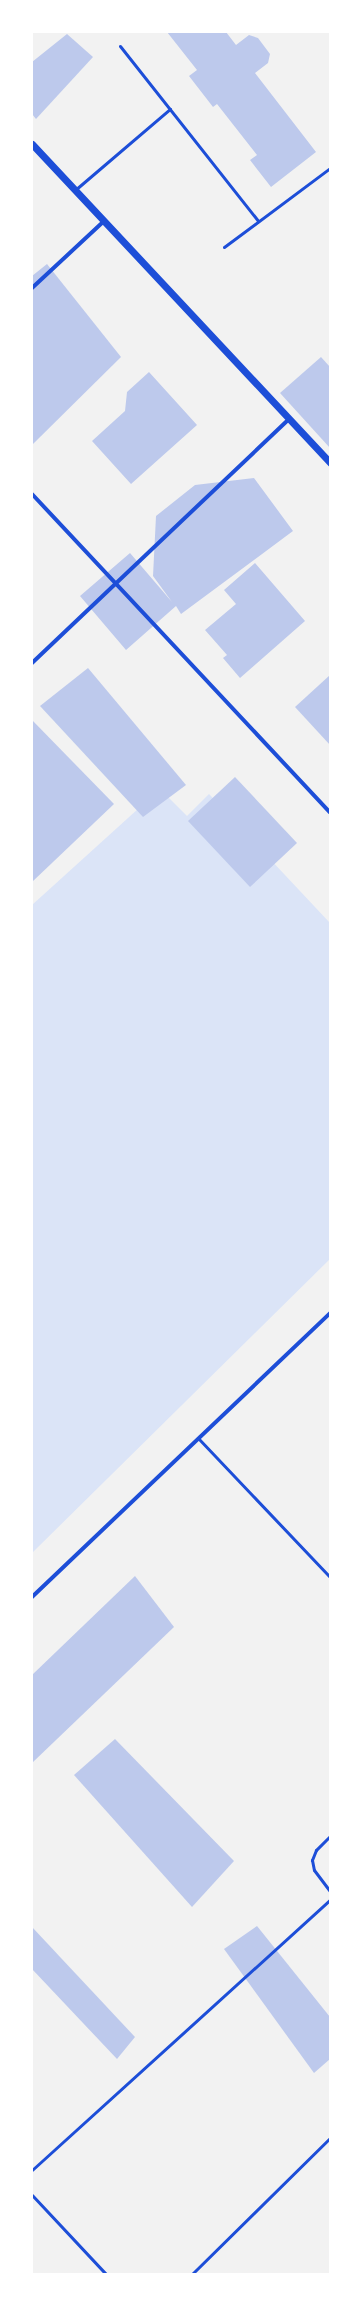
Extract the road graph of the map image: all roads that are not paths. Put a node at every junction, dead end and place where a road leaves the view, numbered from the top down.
1 (120, 46) dead end
2 (170, 110) junction
3 (32, 144) edge
4 (330, 168) edge
5 (75, 190) junction
6 (104, 221) junction
7 (258, 221) junction
8 (224, 247) dead end
9 (32, 288) edge
10 (289, 420) junction
11 (330, 463) edge
12 (32, 494) edge
13 (116, 584) junction
14 (32, 663) edge
15 (330, 812) edge
16 (330, 1313) edge
17 (198, 1438) junction
18 (330, 1577) edge
19 (32, 1597) edge
20 (330, 1836) edge
21 (330, 1892) edge
22 (330, 1900) edge
23 (330, 2138) edge
24 (32, 2170) edge
25 (32, 2195) edge
26 (106, 2274) edge
27 (192, 2274) edge

1 - 2 lane
2 - 5 lane
2 - 7 lane
3 - 5 street
4 - 7 lane
5 - 6 street
6 - 9 street
6 - 10 street
7 - 8 lane
10 - 11 street
10 - 13 street
12 - 13 street
13 - 14 street
13 - 15 street
16 - 17 street
17 - 18 lane
17 - 19 street
20 - 21 lane
22 - 24 lane
23 - 27 lane
25 - 26 lane

